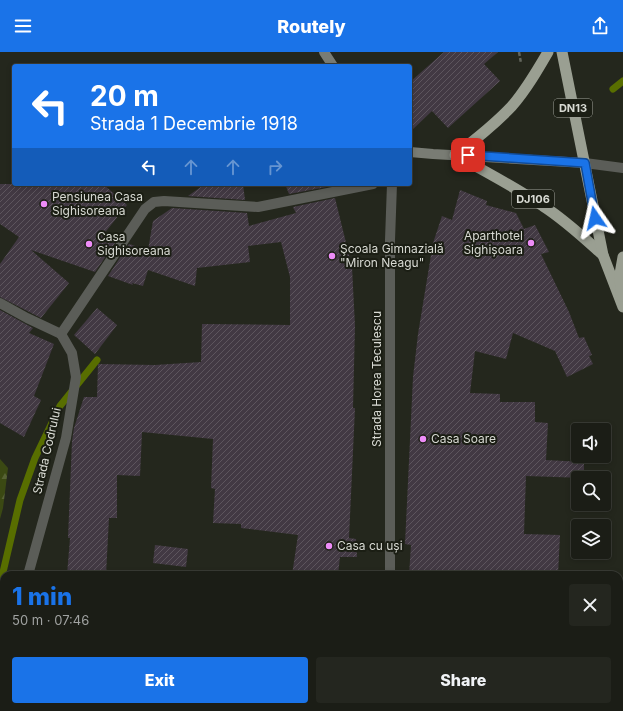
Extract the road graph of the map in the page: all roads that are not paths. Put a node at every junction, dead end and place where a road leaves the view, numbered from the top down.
1 (324, 52) edge
2 (548, 52) edge
3 (562, 52) edge
4 (332, 64) edge
5 (412, 152) edge
6 (455, 155) junction
7 (585, 163) junction
8 (623, 168) edge
9 (363, 186) edge
10 (392, 186) edge
11 (603, 255) junction
12 (623, 256) edge
13 (0, 303) edge
14 (622, 305) edge
15 (61, 334) junction
16 (29, 571) edge
17 (390, 571) edge

1 - 4 main road
2 - 6 highway
3 - 7 highway, DN13
5 - 6 main road, DJ106
6 - 7 main road, DJ106
6 - 11 highway, DJ106
7 - 8 street
7 - 11 highway, DN13
9 - 15 street
10 - 17 street, Strada Horea Teculescu
11 - 14 highway, DN13
12 - 14 highway
13 - 15 street
15 - 16 street, Strada Codrului

